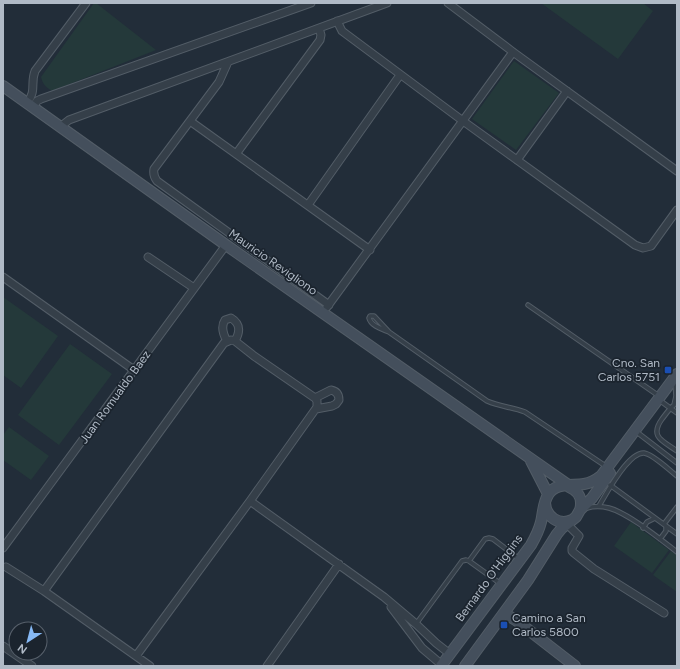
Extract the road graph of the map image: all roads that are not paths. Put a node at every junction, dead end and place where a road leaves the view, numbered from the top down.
1 (86, 3) edge
2 (311, 3) edge
3 (388, 3) edge
4 (448, 3) edge
5 (298, 5) edge
6 (337, 21) junction
7 (319, 28) junction
8 (513, 52) junction
9 (228, 62) junction
10 (400, 75) junction
11 (3, 86) edge
12 (33, 90) junction
13 (567, 91) junction
14 (45, 98) junction
15 (30, 105) junction
16 (190, 121) junction
17 (463, 121) junction
18 (60, 127) junction
19 (236, 154) junction
20 (517, 160) junction
21 (677, 171) edge
22 (308, 205) junction
23 (677, 210) edge
24 (226, 245) junction
25 (370, 250) junction
26 (148, 257) dead end
27 (3, 277) edge
28 (194, 288) junction
29 (528, 305) dead end
30 (326, 309) junction
31 (389, 332) junction
32 (227, 341) junction
33 (235, 341) junction
34 (134, 370) junction
35 (676, 379) edge
36 (315, 398) junction
37 (661, 399) junction
38 (670, 408) junction
39 (316, 409) junction
40 (677, 413) edge
41 (638, 433) junction
42 (677, 452) edge
43 (529, 457) junction
44 (677, 463) edge
45 (608, 468) junction
46 (677, 476) edge
47 (608, 483) junction
48 (568, 487) junction
49 (547, 496) junction
50 (250, 501) junction
51 (599, 506) junction
52 (677, 507) edge
53 (580, 510) junction
54 (655, 518) junction
55 (570, 521) junction
56 (665, 525) junction
57 (643, 528) junction
58 (677, 534) edge
59 (660, 539) junction
60 (3, 548) edge
61 (677, 552) edge
62 (520, 559) junction
63 (469, 561) junction
64 (339, 564) junction
65 (6, 567) dead end
66 (502, 584) junction
67 (44, 591) junction
68 (384, 597) junction
69 (504, 612) junction
70 (664, 613) dead end
71 (416, 624) junction
72 (3, 646) edge
73 (450, 654) junction
74 (136, 656) junction
75 (32, 666) edge
76 (150, 666) edge
77 (267, 666) edge
78 (441, 666) edge
79 (465, 666) edge
80 (575, 666) edge

1 - 12 street
2 - 5 street
3 - 6 street
4 - 8 street
5 - 14 street
6 - 7 street
6 - 10 street
7 - 9 street
7 - 19 street
8 - 13 street
8 - 17 street
9 - 16 street
9 - 18 street
10 - 17 street
10 - 22 street
11 - 15 main road, Mauricio Revigliono
12 - 14 street
12 - 15 street
13 - 20 street
13 - 21 street
14 - 15 street
15 - 18 main road, Mauricio Revigliono
16 - 19 street
16 - 30 street
17 - 20 street
17 - 25 street
18 - 24 main road, Mauricio Revigliono
19 - 22 street
20 - 23 street
22 - 25 street
24 - 28 street, Juan Romualdo Baez
24 - 30 main road, Mauricio Revigliono
25 - 30 street
26 - 28 street
27 - 34 street
28 - 34 street, Juan Romualdo Baez
29 - 37 lane
30 - 43 main road, Mauricio Revigliono
31 - 31 lane
31 - 45 lane
32 - 33 street
32 - 33 street
32 - 67 street
33 - 36 street
34 - 60 street, Juan Romualdo Baez
35 - 37 main road
35 - 38 lane
36 - 39 street
36 - 39 street
37 - 38 lane
37 - 41 main road
37 - 45 main road
38 - 40 lane
38 - 42 lane
39 - 50 street
41 - 44 lane
41 - 47 main road
43 - 48 main road, Mauricio Revigliono
43 - 49 main road, Mauricio Revigliono
45 - 48 main road
46 - 47 lane
47 - 51 lane
47 - 53 main road
47 - 54 lane
48 - 49 main road
48 - 53 main road
49 - 55 main road
49 - 62 main road, Bernardo O'Higgins
50 - 64 street
50 - 74 street
51 - 53 lane
51 - 57 lane
52 - 56 lane
53 - 55 main road
54 - 56 lane
54 - 57 lane
55 - 69 main road
55 - 70 street
56 - 58 lane
56 - 59 lane
57 - 59 lane
59 - 61 lane
62 - 63 lane
62 - 66 main road, Bernardo O'Higgins
63 - 66 lane
63 - 71 lane
64 - 68 street
64 - 77 street
65 - 67 street
66 - 73 main road, Bernardo O'Higgins
67 - 74 street
68 - 71 street
68 - 78 street
69 - 79 main road
69 - 80 main road
71 - 73 street
72 - 75 street
73 - 78 main road, Bernardo O'Higgins
74 - 76 street

